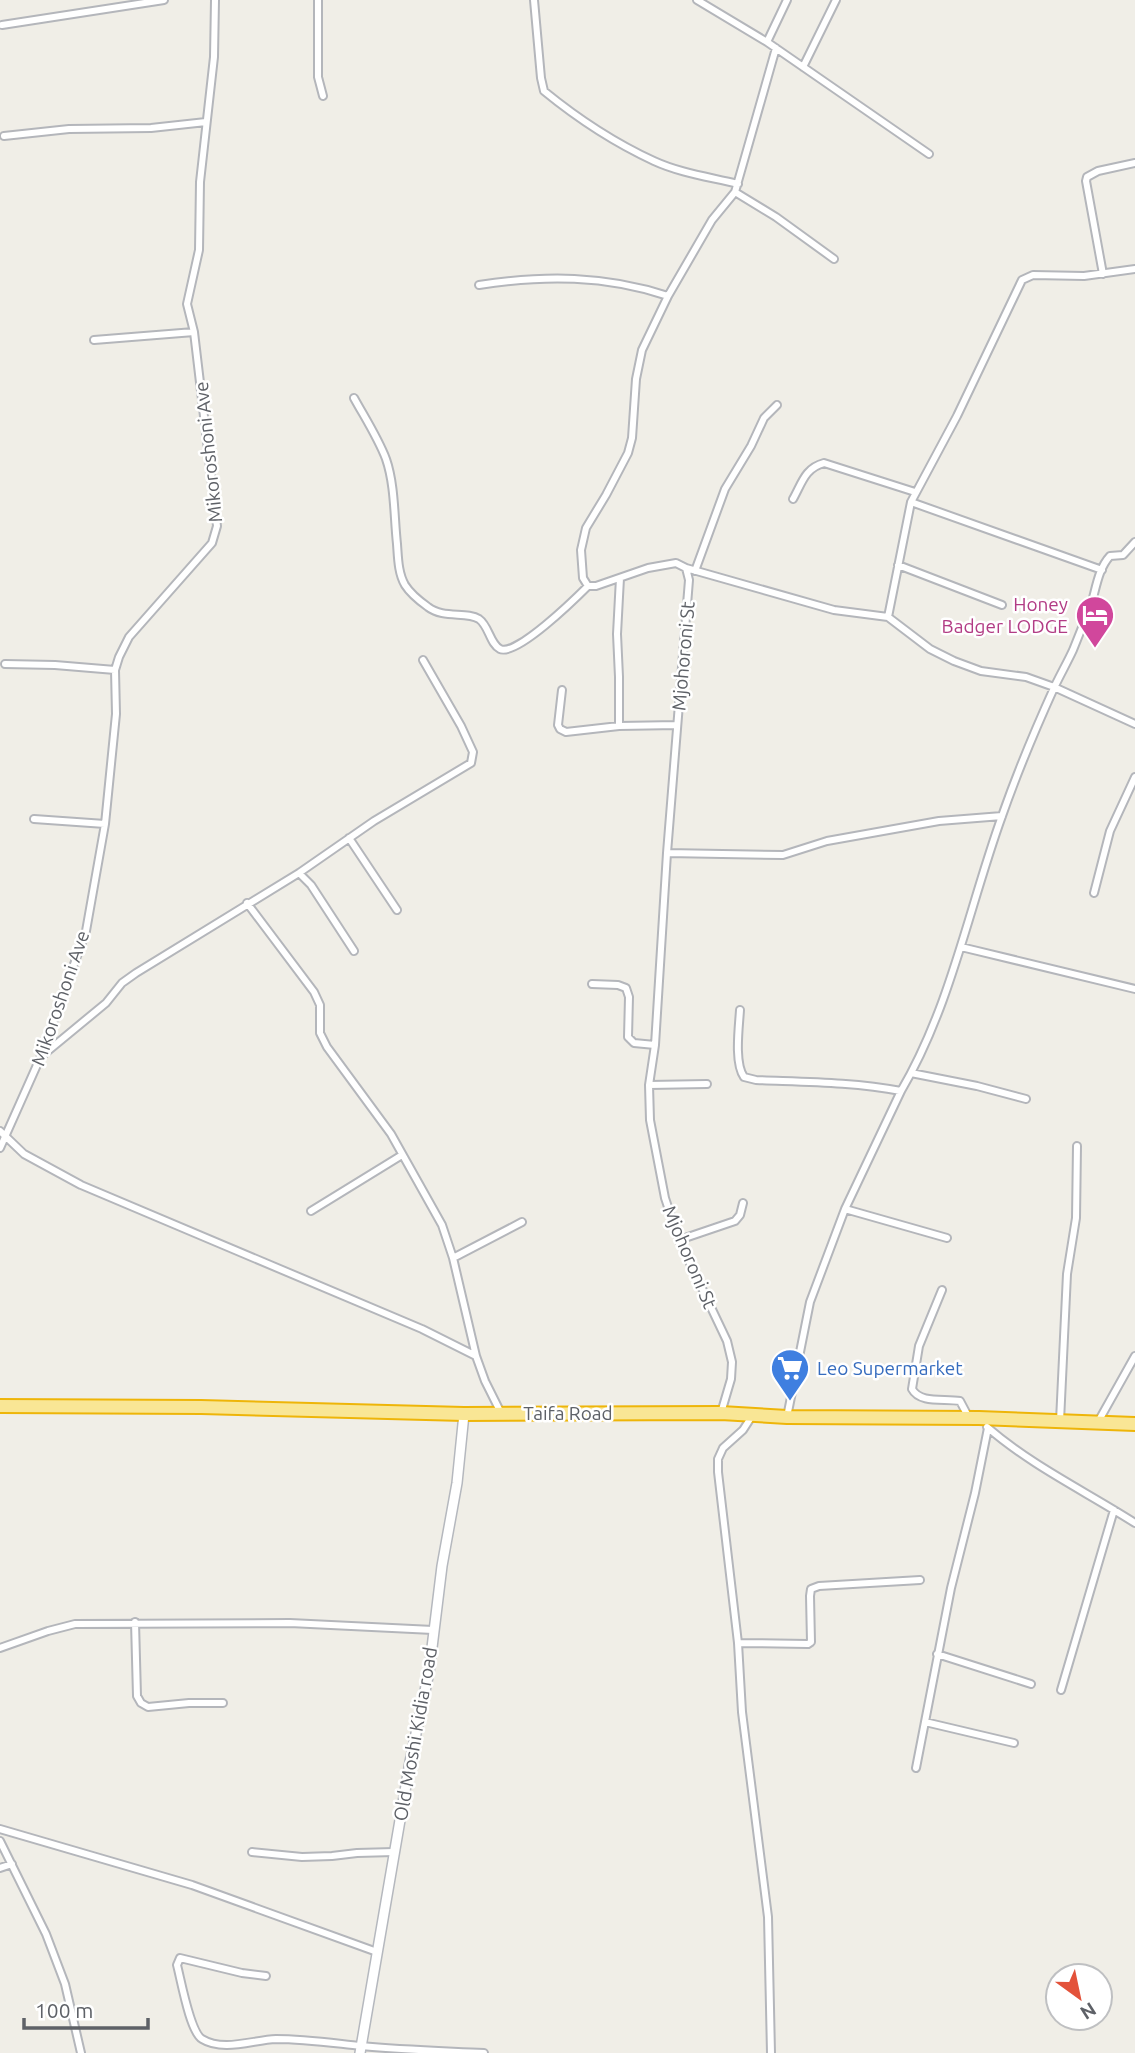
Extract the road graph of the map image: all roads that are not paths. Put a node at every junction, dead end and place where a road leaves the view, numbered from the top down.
1 (164, 0) edge
2 (215, 0) edge
3 (318, 0) edge
4 (534, 0) edge
5 (697, 0) edge
6 (787, 0) edge
7 (836, 0) edge
8 (2, 25) dead end
9 (767, 42) junction
10 (776, 48) junction
11 (803, 66) junction
12 (323, 96) dead end
13 (206, 122) junction
14 (4, 136) dead end
15 (929, 154) dead end
16 (1135, 163) edge
17 (738, 184) junction
18 (735, 192) junction
19 (834, 259) dead end
20 (1135, 269) edge
21 (1103, 274) junction
22 (479, 285) dead end
23 (668, 296) junction
24 (194, 332) junction
25 (94, 340) dead end
26 (354, 398) dead end
27 (777, 405) dead end
28 (915, 492) junction
29 (793, 499) dead end
30 (911, 502) junction
31 (1135, 542) edge
32 (898, 565) junction
33 (686, 568) junction
34 (1102, 570) junction
35 (695, 571) junction
36 (620, 578) junction
37 (589, 586) junction
38 (1002, 605) dead end
39 (888, 617) junction
40 (423, 660) dead end
41 (5, 664) dead end
42 (115, 670) junction
43 (1054, 687) junction
44 (562, 690) dead end
45 (1135, 723) edge
46 (677, 725) junction
47 (619, 726) junction
48 (1135, 777) edge
49 (1002, 816) junction
50 (34, 819) dead end
51 (105, 824) junction
52 (349, 838) junction
53 (667, 853) junction
54 (299, 873) junction
55 (1094, 892) dead end
56 (247, 903) junction
57 (397, 911) dead end
58 (961, 947) junction
59 (354, 951) dead end
60 (592, 984) dead end
61 (1135, 989) edge
62 (740, 1010) dead end
63 (655, 1045) junction
64 (41, 1056) junction
65 (911, 1073) junction
66 (707, 1084) dead end
67 (649, 1085) junction
68 (901, 1091) junction
69 (1026, 1099) dead end
70 (3, 1133) edge
71 (1077, 1146) dead end
72 (0, 1148) edge
73 (402, 1155) junction
74 (743, 1203) dead end
75 (845, 1209) junction
76 (311, 1211) dead end
77 (522, 1222) dead end
78 (947, 1238) dead end
79 (679, 1240) junction
80 (453, 1258) junction
81 (942, 1290) dead end
82 (476, 1356) junction
83 (1135, 1356) edge
84 (0, 1406) edge
85 (500, 1413) junction
86 (721, 1413) junction
87 (464, 1414) junction
88 (753, 1415) junction
89 (787, 1417) junction
90 (979, 1421) junction
91 (1060, 1421) junction
92 (1097, 1423) junction
93 (1135, 1423) edge
94 (1114, 1510) junction
95 (1135, 1523) edge
96 (920, 1580) dead end
97 (135, 1622) junction
98 (433, 1630) junction
99 (738, 1643) junction
100 (0, 1648) edge
101 (937, 1654) junction
102 (1031, 1684) dead end
103 (1061, 1690) dead end
104 (222, 1703) dead end
105 (925, 1722) junction
106 (1014, 1743) dead end
107 (916, 1768) dead end
108 (0, 1829) edge
109 (0, 1841) edge
110 (252, 1852) dead end
111 (394, 1852) junction
112 (12, 1864) junction
113 (0, 1868) edge
114 (376, 1952) junction
115 (266, 1976) dead end
116 (361, 2050) edge
117 (81, 2053) edge
118 (484, 2053) edge
119 (771, 2053) edge

1 - 8 street
2 - 13 street, Mikoroshoni Ave
3 - 12 street
4 - 17 street
5 - 9 street
6 - 9 street
7 - 11 street
9 - 10 street
10 - 11 street
10 - 17 street
11 - 15 street
13 - 14 street
13 - 24 street, Mikoroshoni Ave
16 - 21 street
17 - 18 street
18 - 19 street
18 - 23 street
20 - 21 street
21 - 28 street
22 - 23 street
23 - 37 street
24 - 25 street
24 - 42 street, Mikoroshoni Ave
26 - 37 street
27 - 35 street
28 - 29 street
28 - 30 street
30 - 32 street
30 - 34 street
31 - 34 street
32 - 38 street
32 - 39 street
33 - 35 street
33 - 36 street
33 - 46 street, Mjohoroni St
34 - 43 street
35 - 39 street
36 - 37 street
36 - 47 street
39 - 43 street
40 - 52 street
41 - 42 street
42 - 51 street, Mikoroshoni Ave
43 - 45 street
43 - 49 street
44 - 47 street
46 - 47 street
46 - 53 street, Mjohoroni St
48 - 55 street
49 - 53 street
49 - 58 street
50 - 51 street
51 - 64 street, Mikoroshoni Ave
52 - 54 street
52 - 57 street
53 - 63 street, Mjohoroni St
54 - 56 street
54 - 59 street
56 - 64 street
56 - 73 street
58 - 61 street
58 - 65 street
60 - 63 street
62 - 68 street
63 - 67 street, Mjohoroni St
64 - 70 street, Mikoroshoni Ave
65 - 68 street
65 - 69 street
66 - 67 street
67 - 79 street, Mjohoroni St
68 - 75 street
70 - 72 street, Mikoroshoni Ave
70 - 82 street
71 - 91 street
73 - 76 street
73 - 80 street
74 - 79 street
75 - 78 street
75 - 89 street
77 - 80 street
79 - 86 street, Mjohoroni St
80 - 82 street
81 - 90 street
82 - 85 street
83 - 92 street
84 - 87 highway, Taifa Road
85 - 86 highway, Taifa Road
85 - 87 highway, Taifa Road
86 - 88 highway, Taifa Road
87 - 98 street, Old Moshi Kidia road
88 - 89 highway, Taifa Road
88 - 99 street
89 - 90 highway, Taifa Road
90 - 91 highway, Taifa Road
90 - 94 street
90 - 101 street
91 - 92 highway, Taifa Road
92 - 93 highway, Taifa Road
94 - 95 street
94 - 103 street
96 - 99 street
97 - 98 street
97 - 100 street
97 - 104 street
98 - 111 street, Old Moshi Kidia road
99 - 119 street
101 - 102 street
101 - 105 street
105 - 106 street
105 - 107 street
108 - 114 street
109 - 112 street
110 - 111 street
111 - 114 street, Old Moshi Kidia road
112 - 113 street
112 - 117 street
114 - 116 street, Old Moshi Kidia road
115 - 116 street
116 - 118 street

